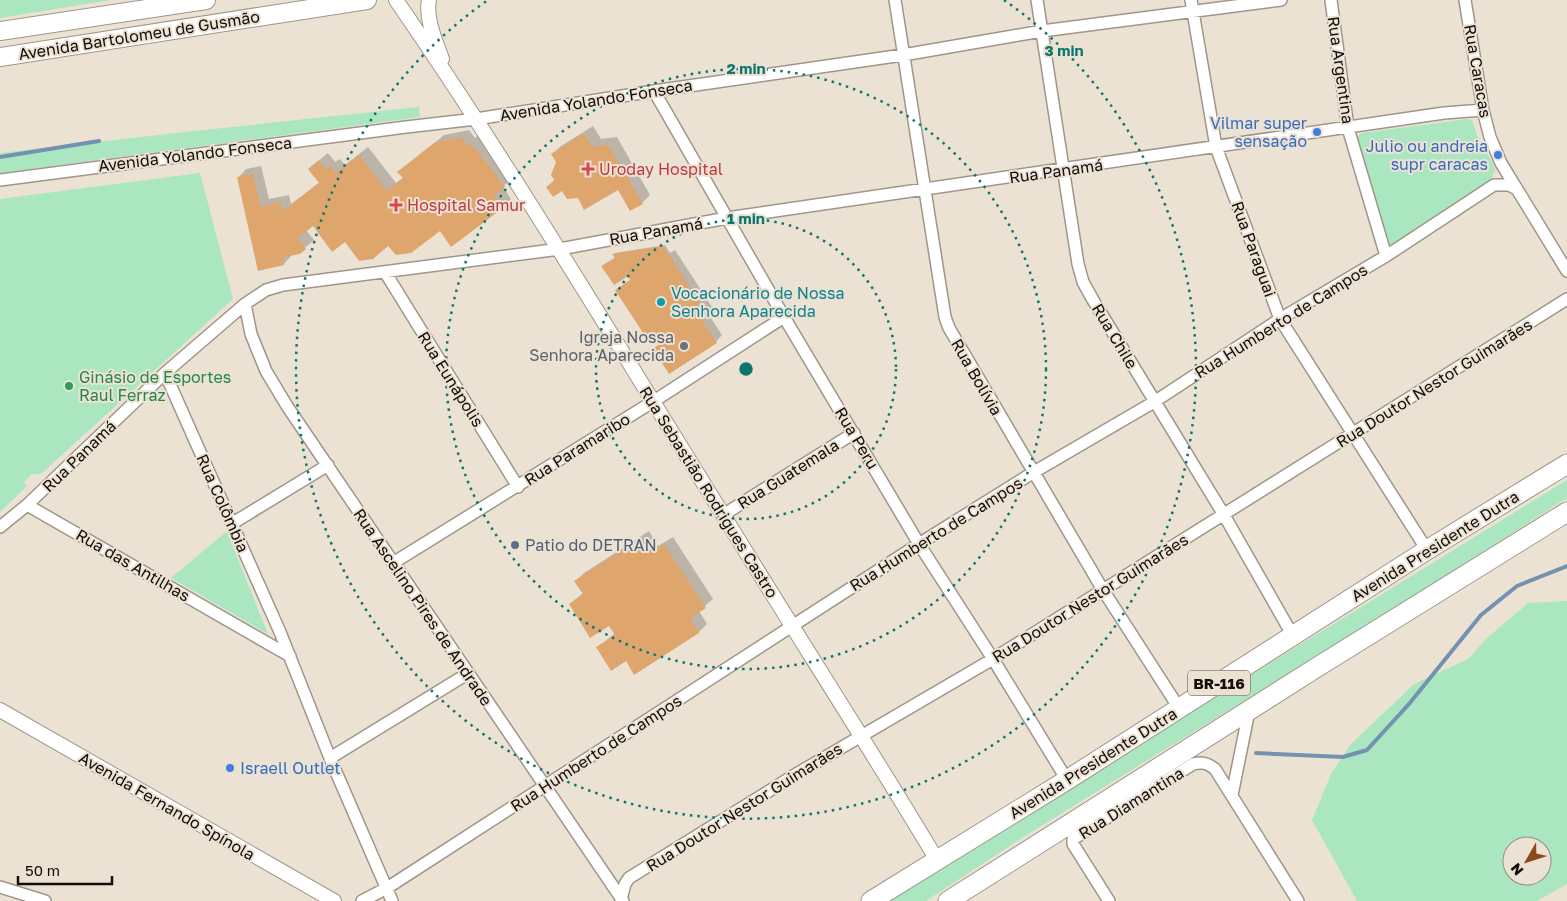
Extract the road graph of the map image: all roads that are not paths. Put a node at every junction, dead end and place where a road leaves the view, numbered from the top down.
1 (206, 0) edge
2 (367, 0) edge
3 (396, 0) edge
4 (429, 0) edge
5 (895, 0) edge
6 (1037, 0) edge
7 (1191, 0) edge
8 (1280, 0) edge
9 (1331, 0) edge
10 (1466, 0) edge
11 (1193, 12) junction
12 (0, 31) edge
13 (1042, 31) junction
14 (903, 55) junction
15 (0, 57) edge
16 (446, 74) junction
17 (654, 91) junction
18 (1483, 110) junction
19 (476, 119) junction
20 (1348, 128) junction
21 (1216, 147) junction
22 (1501, 163) junction
23 (1064, 170) junction
24 (0, 180) edge
25 (1494, 186) junction
26 (925, 189) junction
27 (1517, 190) junction
28 (727, 218) junction
29 (560, 249) junction
30 (1386, 256) junction
31 (1567, 271) edge
32 (385, 272) junction
33 (1567, 299) edge
34 (245, 304) junction
35 (784, 316) junction
36 (1280, 319) junction
37 (165, 374) junction
38 (654, 401) junction
39 (1154, 402) junction
40 (854, 433) junction
41 (1354, 434) junction
42 (1567, 464) edge
43 (328, 465) junction
44 (1034, 472) junction
45 (518, 486) junction
46 (27, 505) junction
47 (1567, 512) edge
48 (722, 515) junction
49 (1224, 515) junction
50 (233, 523) junction
51 (0, 527) edge
52 (919, 544) junction
53 (1427, 550) junction
54 (393, 563) junction
55 (1104, 590) junction
56 (792, 626) junction
57 (280, 632) junction
58 (1293, 636) junction
59 (268, 643) junction
60 (290, 656) junction
61 (993, 659) junction
62 (467, 674) junction
63 (1179, 708) junction
64 (0, 710) edge
65 (1249, 711) junction
66 (862, 735) junction
67 (330, 758) junction
68 (1067, 780) junction
69 (545, 785) junction
70 (1232, 795) junction
71 (937, 860) junction
72 (0, 887) edge
73 (386, 888) junction
74 (957, 898) edge
75 (622, 900) edge
76 (1294, 900) edge
77 (45, 901) edge
78 (334, 901) edge
79 (362, 901) edge
80 (392, 901) edge
81 (871, 901) edge
82 (1109, 901) edge

1 - 12 main road, Avenida Bartolomeu de Gusmão
2 - 15 main road, Avenida Bartolomeu de Gusmão
3 - 16 street, Rua Sebastião Rodrigues Castro
4 - 16 street, Rua Sebastião Rodrigues Castro
5 - 14 street, Rua Bolívia
6 - 13 street, Rua Chile
7 - 11 street, Rua Paraguai
8 - 11 street, Avenida Yolando Fonseca
9 - 20 street, Rua Argentina
10 - 18 street, Rua Caracas
11 - 13 street, Avenida Yolando Fonseca
11 - 21 street, Rua Paraguai
13 - 14 street, Avenida Yolando Fonseca
13 - 23 street, Rua Chile
14 - 17 street, Avenida Yolando Fonseca
14 - 26 street, Rua Bolívia
16 - 19 street, Rua Sebastião Rodrigues Castro
17 - 19 street, Avenida Yolando Fonseca
17 - 28 street, Rua Peru
18 - 20 street, Rua Panamá
18 - 22 street, Rua Caracas
19 - 24 street, Avenida Yolando Fonseca
19 - 29 street, Rua Sebastião Rodrigues Castro
20 - 21 street, Rua Panamá
20 - 30 street, Rua Argentina
21 - 23 street, Rua Panamá
21 - 36 street, Rua Paraguai
22 - 25 street
22 - 27 street, Rua Caracas
23 - 26 street, Rua Panamá
23 - 39 street, Rua Chile
25 - 27 street
25 - 30 street, Rua Humberto de Campos
26 - 28 street, Rua Panamá
26 - 44 street, Rua Bolívia
27 - 31 street, Rua Caracas
28 - 29 street, Rua Panamá
28 - 35 street, Rua Peru
29 - 32 street, Rua Panamá
29 - 38 street, Rua Sebastião Rodrigues Castro
30 - 36 street, Rua Humberto de Campos
32 - 34 street, Rua Panamá
32 - 45 street, Rua Eunápolis
33 - 41 street, Rua Doutor Nestor Guimarães
34 - 37 street, Rua Panamá
34 - 43 street, Rua Ascelino Pires de Andrade
35 - 38 street, Rua Paramaribo
35 - 40 street, Rua Peru
36 - 39 street, Rua Humberto de Campos
36 - 41 street, Rua Paraguai
37 - 46 street, Rua Panamá
37 - 50 street, Rua Colômbia
38 - 45 street, Rua Paramaribo
38 - 48 street, Rua Sebastião Rodrigues Castro
39 - 44 street, Rua Humberto de Campos
39 - 49 street, Rua Chile
40 - 48 street, Rua Guatemala
40 - 52 street, Rua Peru
41 - 49 street, Rua Doutor Nestor Guimarães
41 - 53 street, Rua Paraguai
42 - 53 highway, Avenida Presidente Dutra / BR-116
43 - 50 street
43 - 54 street, Rua Ascelino Pires de Andrade
44 - 52 street, Rua Humberto de Campos
44 - 55 street, Rua Bolívia
45 - 54 street, Rua Paramaribo
46 - 51 street
46 - 59 street, Rua das Antilhas
47 - 65 highway, BR-116
48 - 56 street, Rua Sebastião Rodrigues Castro
49 - 55 street, Rua Doutor Nestor Guimarães
49 - 58 street, Rua Chile
50 - 57 street, Rua Colômbia
52 - 56 street, Rua Humberto de Campos
52 - 61 street, Rua Peru
53 - 58 highway, Avenida Presidente Dutra / BR-116
54 - 62 street, Rua Ascelino Pires de Andrade
55 - 61 street, Rua Doutor Nestor Guimarães
55 - 63 street, Rua Bolívia
56 - 66 street, Rua Sebastião Rodrigues Castro
56 - 69 street, Rua Humberto de Campos
57 - 59 street
57 - 60 street
58 - 63 highway, Avenida Presidente Dutra / BR-116
59 - 60 street, Rua das Antilhas
60 - 67 street
61 - 66 street, Rua Doutor Nestor Guimarães
61 - 68 street, Rua Peru
62 - 67 street
62 - 69 street, Rua Ascelino Pires de Andrade
63 - 68 highway, Avenida Presidente Dutra / BR-116
64 - 78 street, Avenida Fernando Spínola
65 - 70 street
65 - 74 highway, BR-116
66 - 71 street, Rua Sebastião Rodrigues Castro
66 - 75 street, Rua Doutor Nestor Guimarães
67 - 73 street
68 - 71 highway, Avenida Presidente Dutra / BR-116
69 - 73 street, Rua Humberto de Campos
69 - 75 street, Rua Ascelino Pires de Andrade
70 - 76 street, Rua Diamantina
70 - 82 street, Rua Diamantina
71 - 81 highway, Avenida Presidente Dutra / BR-116
72 - 77 street
73 - 79 street, Rua Humberto de Campos
73 - 80 street

